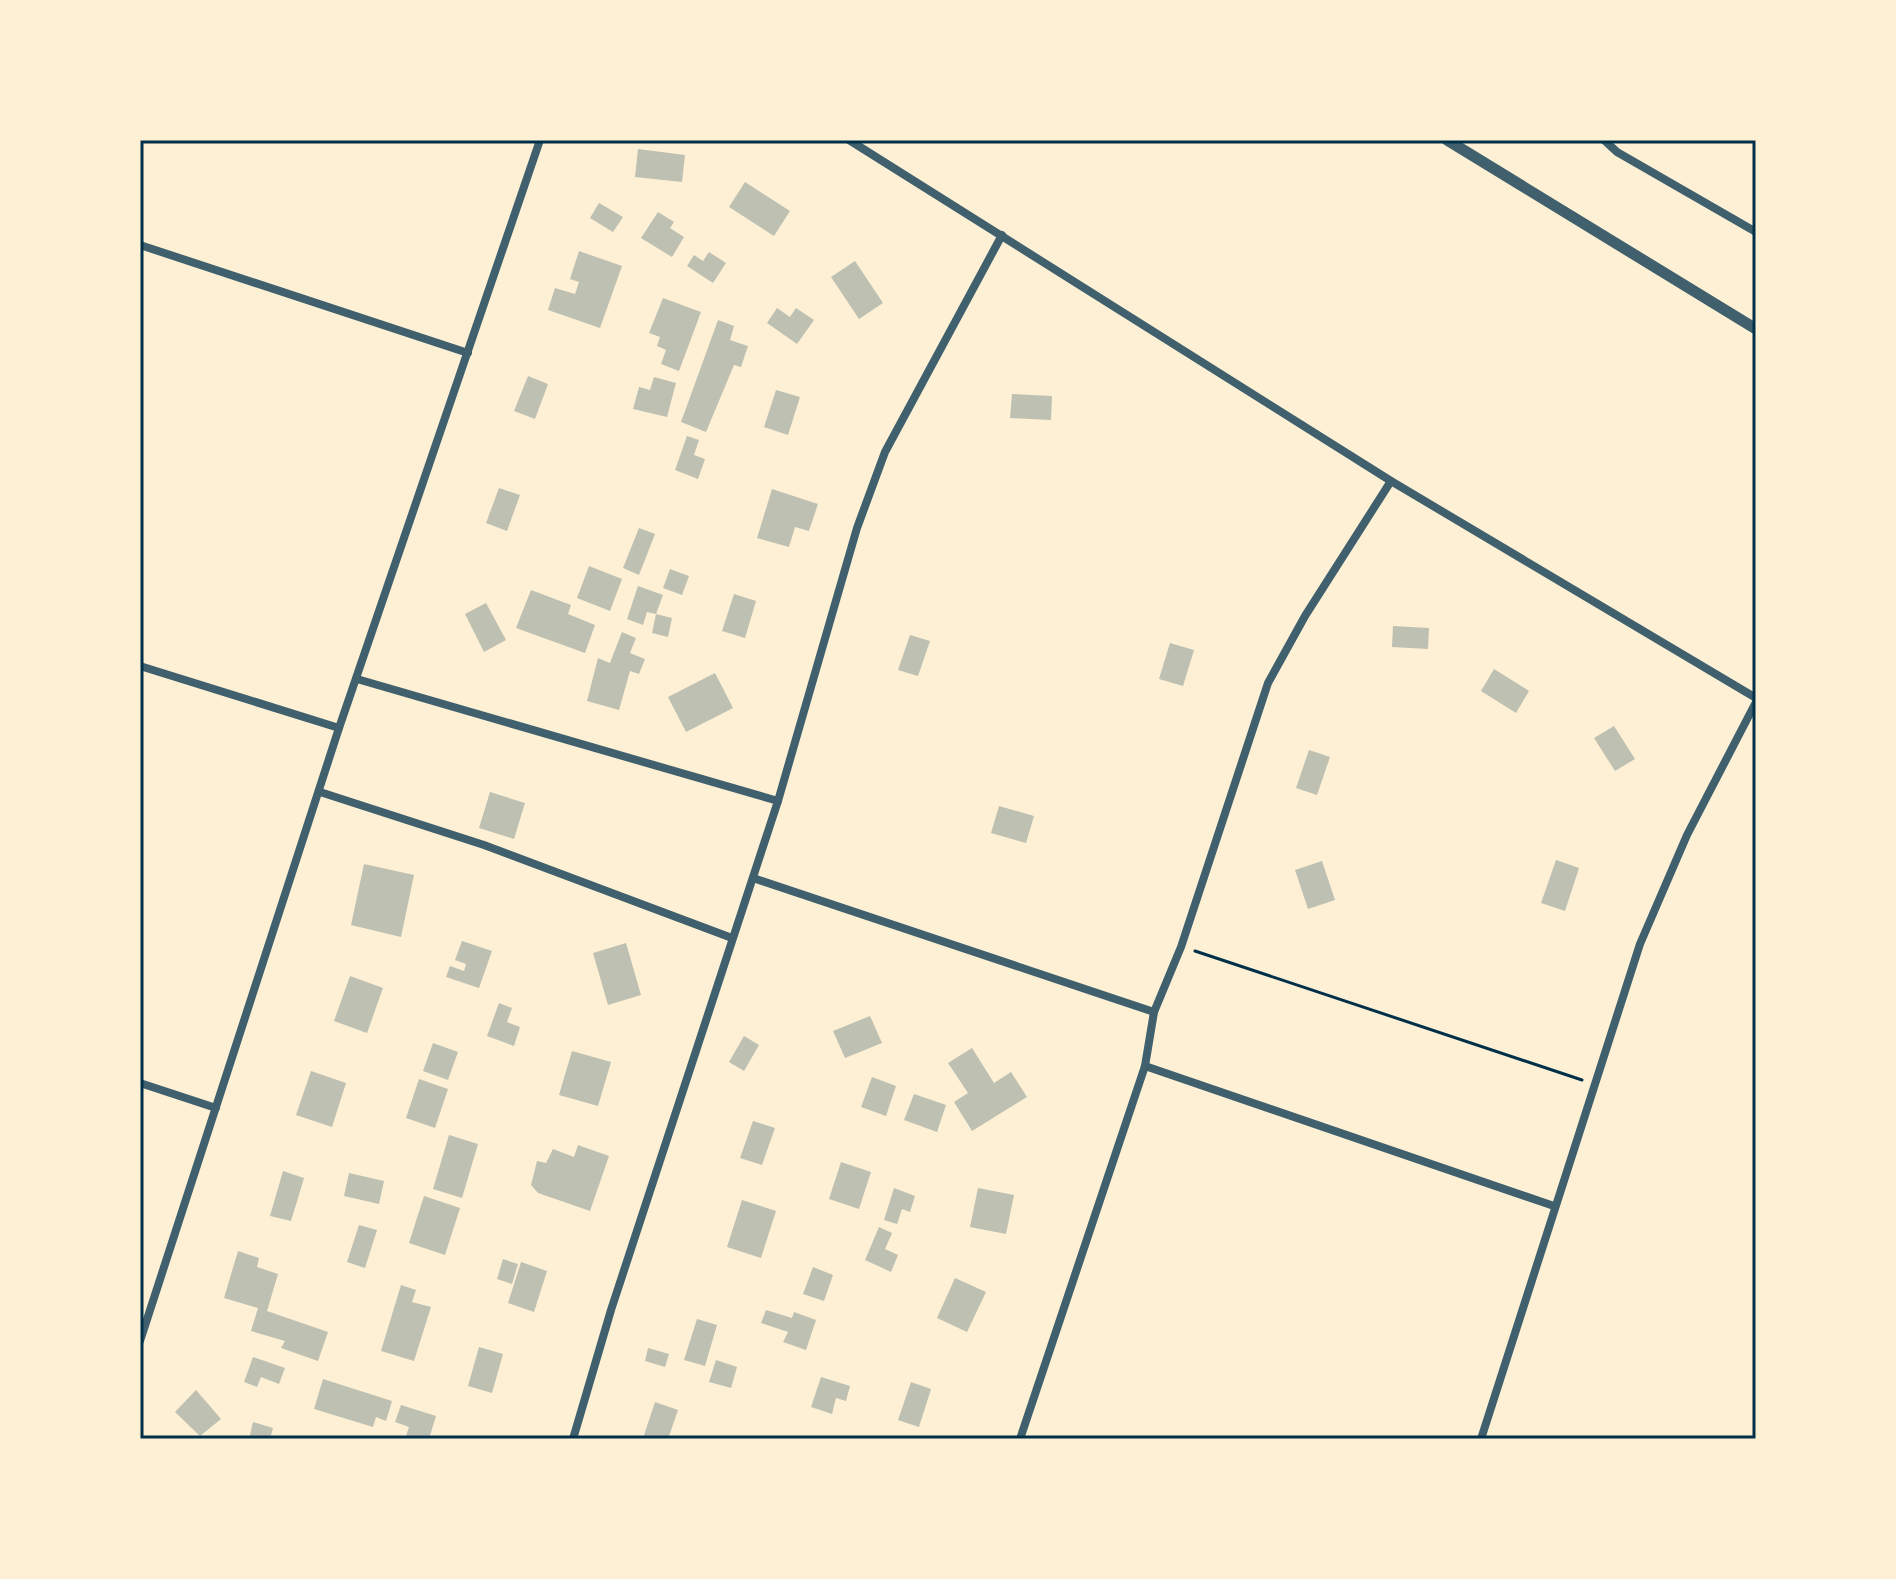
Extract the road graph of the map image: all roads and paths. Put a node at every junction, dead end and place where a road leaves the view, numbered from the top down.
1 (540, 140) edge
2 (849, 140) edge
3 (1447, 140) edge
4 (1604, 140) edge
5 (1756, 232) edge
6 (1002, 235) junction
7 (140, 245) edge
8 (1756, 329) edge
9 (468, 353) junction
10 (1391, 481) junction
11 (140, 666) edge
12 (357, 679) junction
13 (1756, 700) edge
14 (339, 728) junction
15 (320, 792) junction
16 (778, 801) junction
17 (753, 878) junction
18 (732, 938) junction
19 (1181, 947) junction
20 (1154, 1012) junction
21 (1145, 1066) junction
22 (140, 1083) edge
23 (1594, 1084) junction
24 (216, 1108) junction
25 (1554, 1206) junction
26 (140, 1341) edge
27 (573, 1439) edge
28 (1020, 1439) edge
29 (1481, 1439) edge

1 - 9 street
2 - 6 street
3 - 8 street
4 - 5 street
6 - 10 street
6 - 16 street
7 - 9 street
9 - 12 street
10 - 13 street
10 - 19 street
11 - 14 street
12 - 14 street
12 - 16 street
13 - 23 street
14 - 15 street
15 - 18 street
15 - 24 street
16 - 17 street
17 - 18 street
17 - 20 street
18 - 27 street
19 - 20 street
19 - 23 path
20 - 21 street
21 - 25 street
21 - 28 street
22 - 24 street
23 - 25 street
24 - 26 street
25 - 29 street

